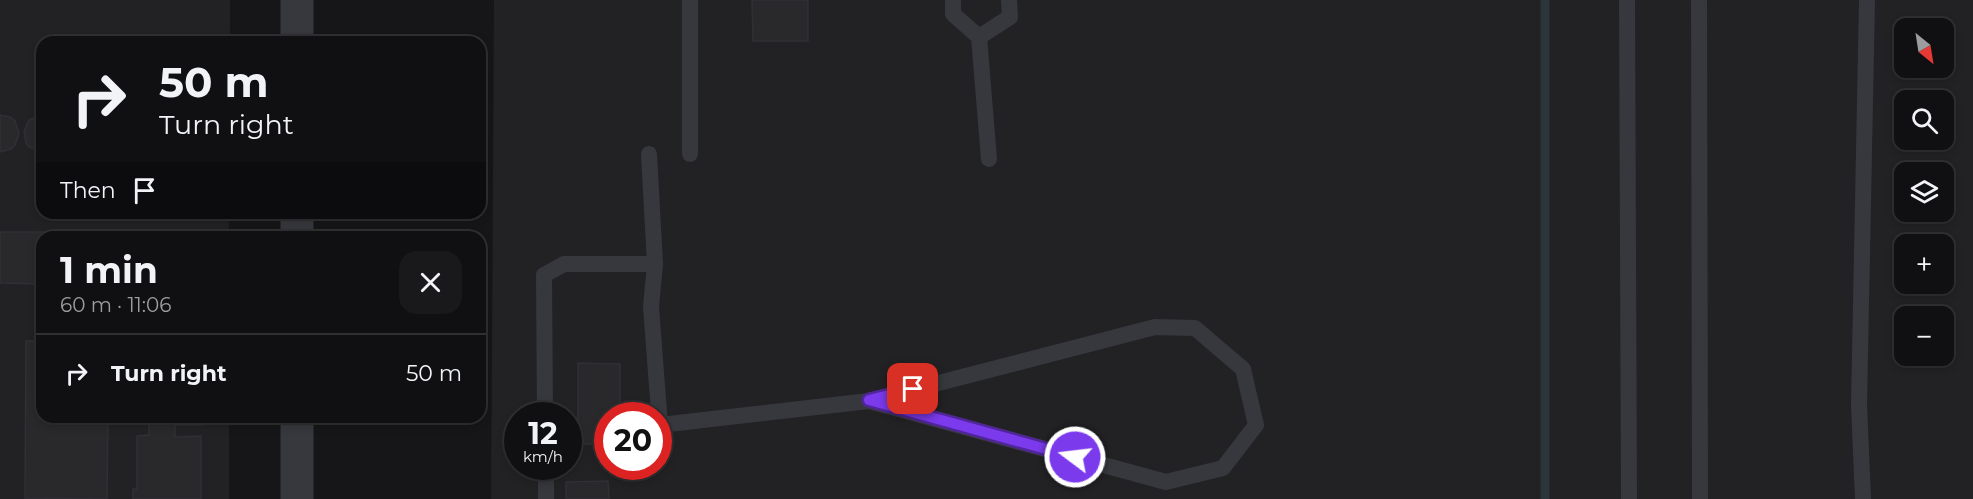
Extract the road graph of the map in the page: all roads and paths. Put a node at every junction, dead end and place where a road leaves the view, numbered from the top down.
1 (297, 0) edge
2 (690, 0) edge
3 (953, 0) edge
4 (1009, 0) edge
5 (1627, 0) edge
6 (1699, 0) edge
7 (1867, 0) edge
8 (297, 36) edge
9 (979, 37) junction
10 (649, 154) dead end
11 (690, 154) dead end
12 (989, 159) dead end
13 (655, 264) junction
14 (869, 400) junction
15 (545, 402) edge
16 (297, 423) edge
17 (546, 480) edge
18 (297, 499) edge
19 (546, 499) edge
20 (1629, 499) edge
21 (1700, 499) edge
22 (1863, 499) edge

1 - 8 street
2 - 11 lane
3 - 9 lane
4 - 9 lane
5 - 20 lane
6 - 21 lane
7 - 22 lane
9 - 12 lane
10 - 13 lane
13 - 14 lane
13 - 15 lane
14 - 14 lane
16 - 18 street
17 - 19 lane

